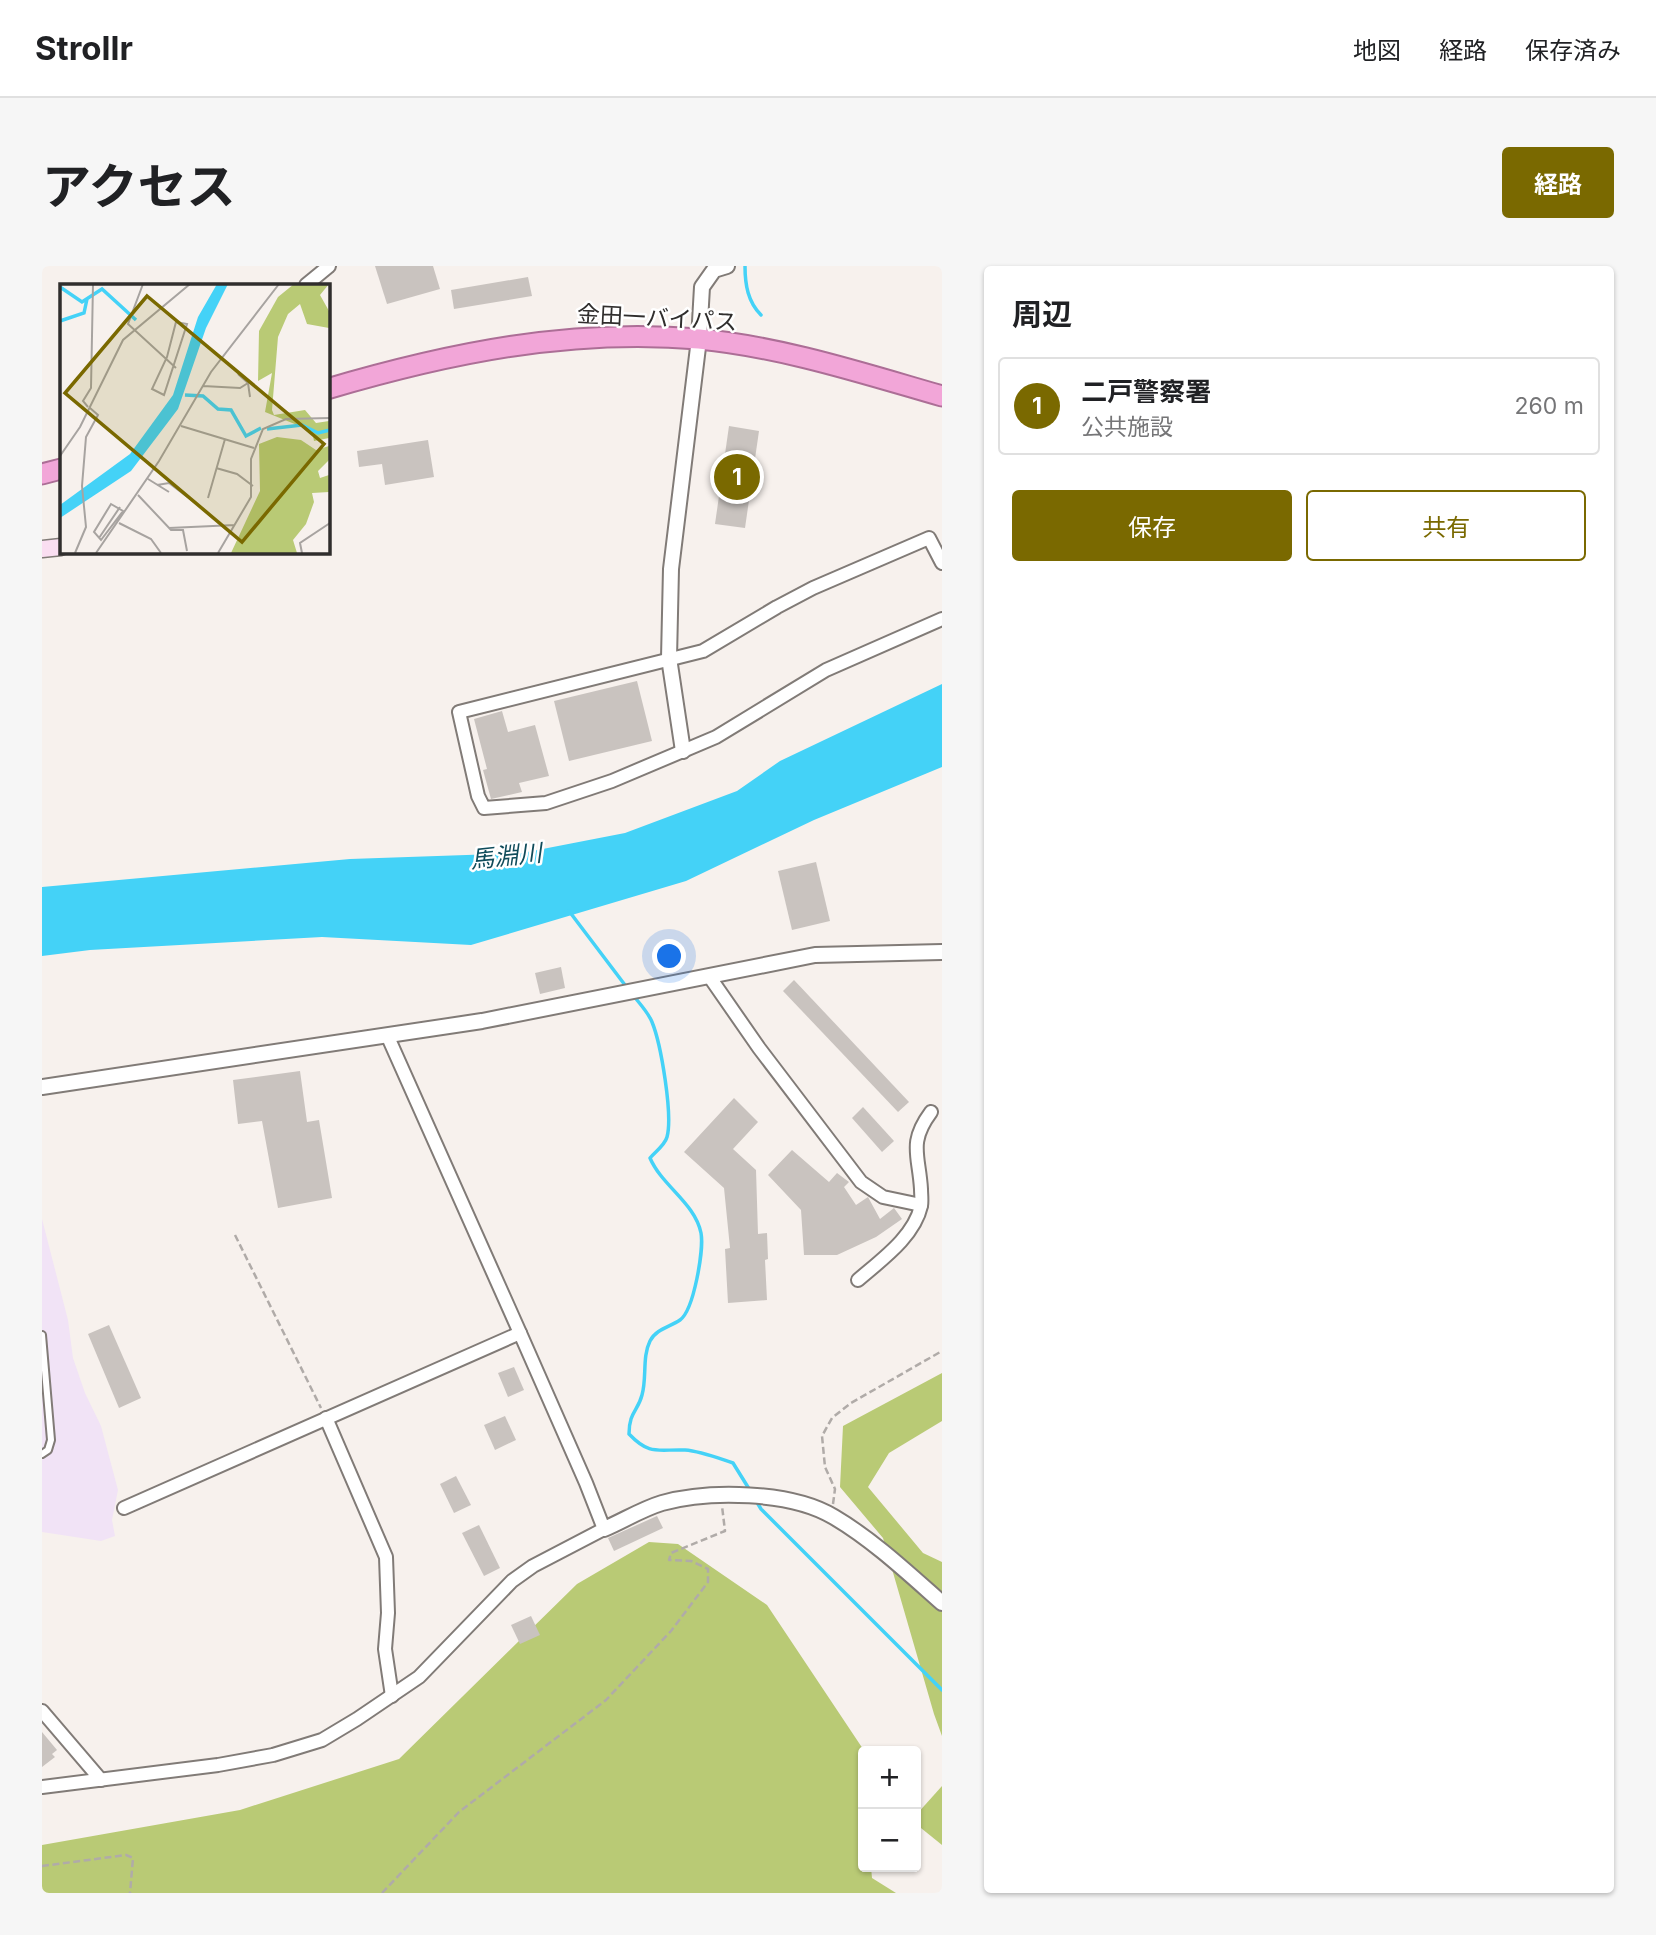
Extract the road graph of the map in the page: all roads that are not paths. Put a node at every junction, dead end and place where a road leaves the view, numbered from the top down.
1 (329, 266) edge
2 (727, 266) edge
3 (307, 284) edge
4 (699, 339) junction
5 (329, 388) edge
6 (942, 396) edge
7 (60, 469) edge
8 (42, 474) edge
9 (60, 547) edge
10 (42, 549) edge
11 (942, 563) edge
12 (942, 619) edge
13 (670, 658) junction
14 (684, 751) junction
15 (942, 952) edge
16 (709, 976) junction
17 (388, 1037) junction
18 (42, 1087) edge
19 (931, 1112) dead end
20 (922, 1205) junction
21 (858, 1280) dead end
22 (520, 1333) junction
23 (42, 1335) edge
24 (326, 1418) junction
25 (42, 1454) edge
26 (124, 1508) dead end
27 (604, 1529) junction
28 (942, 1603) edge
29 (392, 1696) junction
30 (42, 1711) edge
31 (101, 1780) junction
32 (42, 1787) edge

1 - 3 street
2 - 4 street
4 - 5 highway, 金田一バイパス
4 - 6 highway, 金田一バイパス
4 - 13 street
7 - 8 highway
9 - 10 main road
11 - 13 street
12 - 14 street
13 - 14 street
13 - 14 street
15 - 16 street
16 - 17 street
16 - 20 street
17 - 18 street
17 - 22 street
19 - 20 street
20 - 21 street
22 - 24 street
22 - 27 street
23 - 25 lane
24 - 26 street
24 - 29 street
27 - 28 street
27 - 29 street
29 - 31 street
30 - 31 street
31 - 32 street

